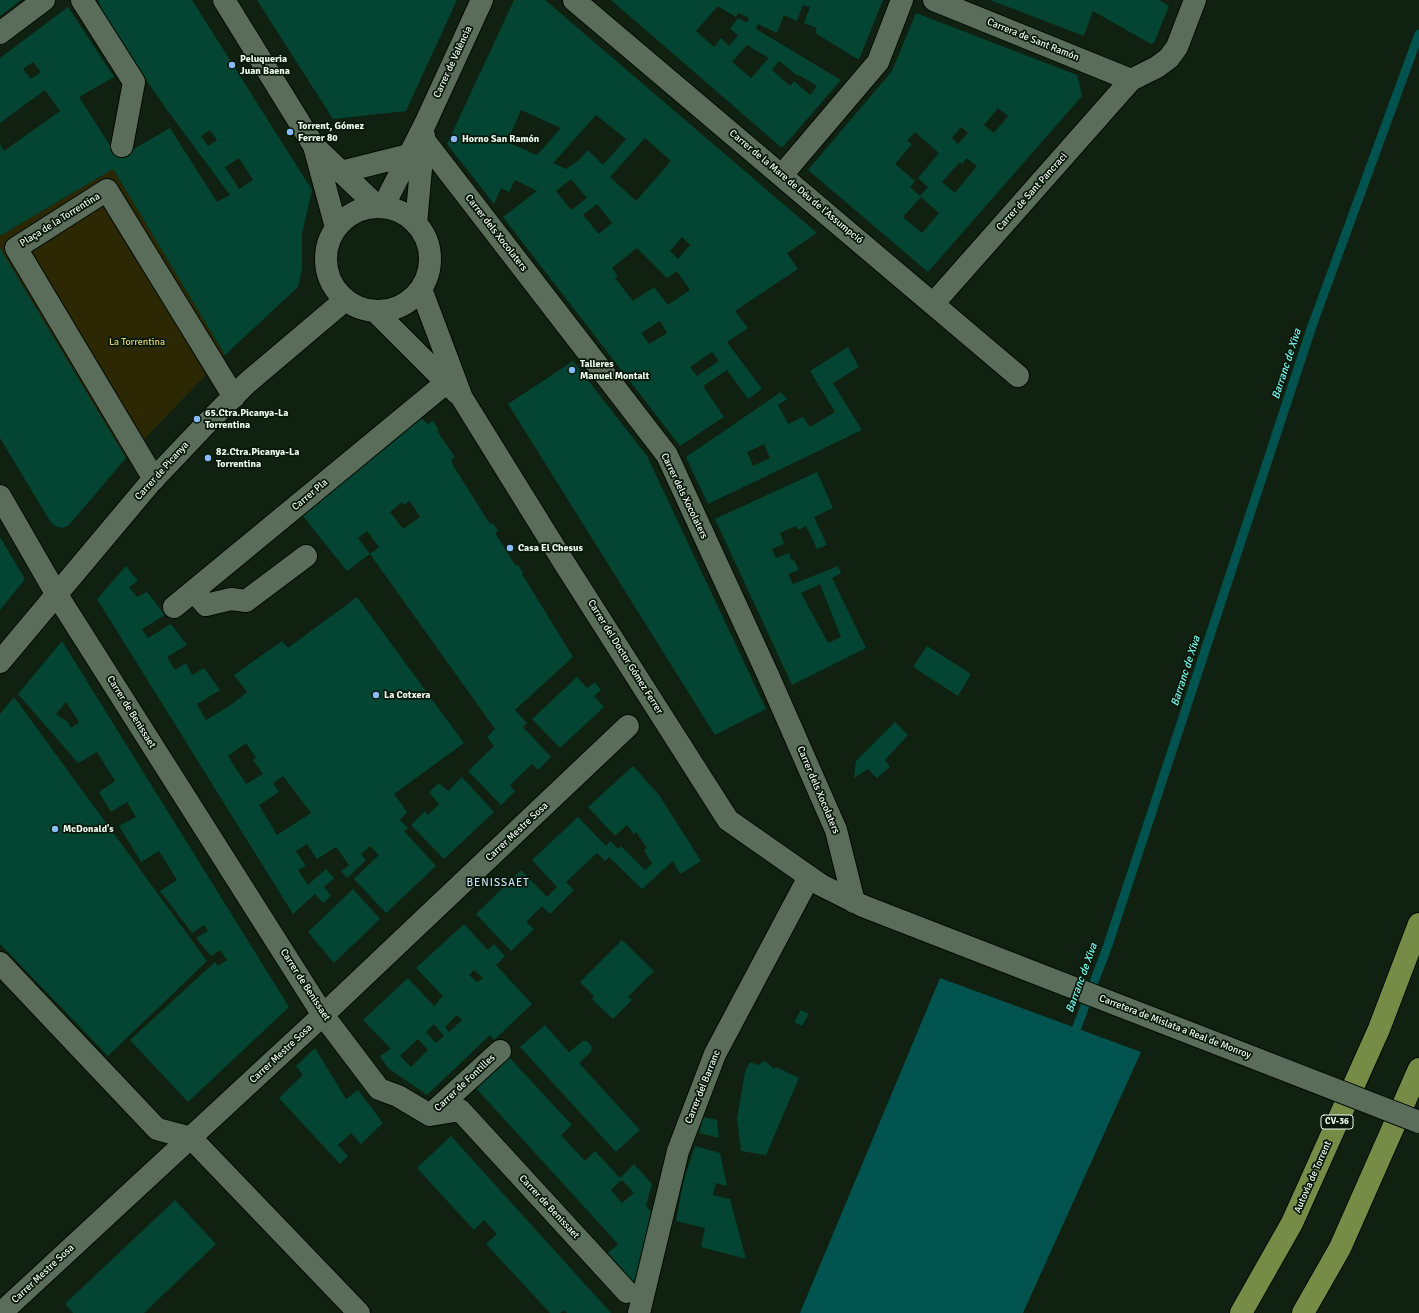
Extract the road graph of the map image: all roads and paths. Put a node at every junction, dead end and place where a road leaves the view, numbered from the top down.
1 (44, 0) edge
2 (82, 0) edge
3 (224, 0) edge
4 (482, 0) edge
5 (574, 0) edge
6 (902, 0) edge
7 (934, 0) edge
8 (1195, 0) edge
9 (0, 33) edge
10 (1131, 80) junction
11 (419, 140) junction
12 (122, 146) dead end
13 (314, 146) junction
14 (341, 172) junction
15 (782, 174) junction
16 (380, 206) junction
17 (416, 224) junction
18 (336, 227) junction
19 (421, 289) junction
20 (345, 300) junction
21 (933, 304) junction
22 (375, 312) junction
23 (1018, 376) dead end
24 (447, 382) junction
25 (234, 397) junction
26 (462, 398) junction
27 (154, 479) junction
28 (0, 496) edge
29 (306, 556) dead end
30 (194, 591) junction
31 (57, 595) junction
32 (174, 607) dead end
33 (0, 662) edge
34 (628, 726) dead end
35 (815, 881) junction
36 (859, 904) junction
37 (1419, 924) edge
38 (0, 963) edge
39 (323, 1015) junction
40 (500, 1051) dead end
41 (1419, 1069) edge
42 (430, 1115) junction
43 (1419, 1122) edge
44 (191, 1138) junction
45 (627, 1292) dead end
46 (1, 1313) edge
47 (359, 1313) edge
48 (639, 1313) edge
49 (1241, 1313) edge
50 (1303, 1313) edge

1 - 9 street
2 - 12 street
3 - 13 street
4 - 11 street, Carrer de València
5 - 15 street, Carrer de la Mare de Déu de l'Assumpció
6 - 15 street
7 - 10 street, Carrera de Sant Ramón
8 - 10 street
10 - 21 street, Carrer de Sant Pancraci
11 - 14 street
11 - 16 street, Carrer de València
11 - 17 street, Carrer de València
11 - 36 street, Carrer dels Xocolaters
13 - 14 street
13 - 18 street
14 - 16 street
15 - 21 street, Carrer de la Mare de Déu de l'Assumpció
16 - 17 street
16 - 18 street
17 - 19 street
18 - 20 street
19 - 22 street
19 - 26 street, Carrer del Doctor Gómez Ferrer
20 - 22 street
20 - 25 street, Carrer de Picanya
21 - 23 street, Carrer de la Mare de Déu de l'Assumpció
22 - 24 street, Carrer del Doctor Gómez Ferrer
24 - 26 street, Carrer del Doctor Gómez Ferrer
24 - 30 street, Carrer Pla
25 - 27 street, Carrer de Picanya
25 - 27 street, Plaça de la Torrentina
26 - 35 street, Carrer del Doctor Gómez Ferrer
27 - 31 street, Carrer de Picanya
28 - 31 street, Carrer de Benissaet
29 - 30 street
30 - 32 street, Carrer Pla
31 - 33 street, Carrer de Picanya
31 - 39 street, Carrer de Benissaet
34 - 39 street, Carrer Mestre Sosa
35 - 36 street, Carrer del Doctor Gómez Ferrer
35 - 48 street, Carrer del Barranc
36 - 43 street, Carretera de Mislata a Real de Monroy, bridge
37 - 49 highway, Autovia de Torrent / CV-36
38 - 44 street
39 - 42 street, Carrer de Benissaet
39 - 44 street, Carrer Mestre Sosa
40 - 42 street, Carrer de Fontilles
41 - 50 highway
42 - 45 street, Carrer de Benissaet
44 - 46 street, Carrer Mestre Sosa
44 - 47 street

